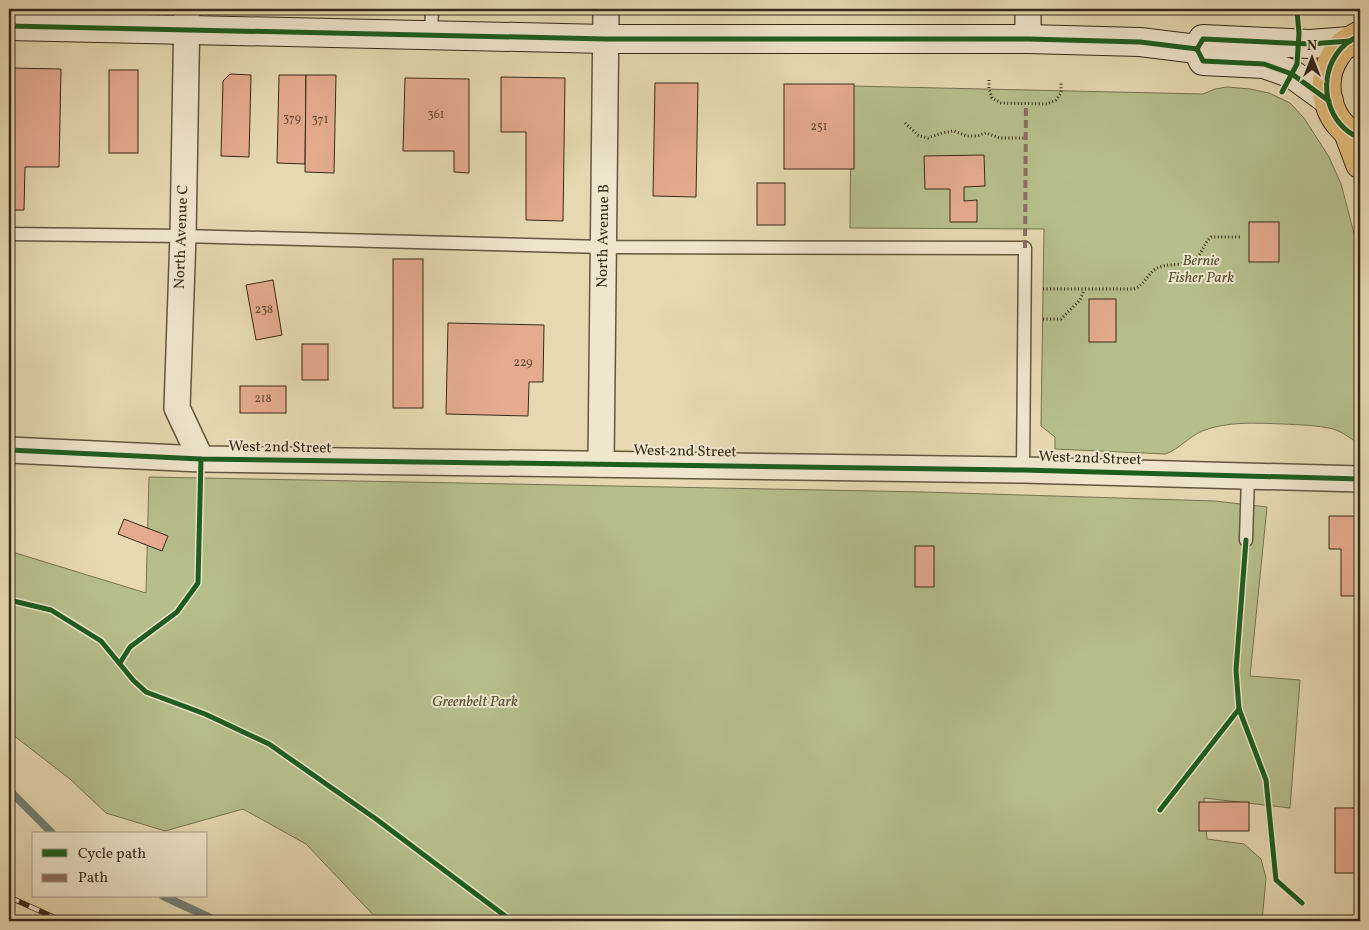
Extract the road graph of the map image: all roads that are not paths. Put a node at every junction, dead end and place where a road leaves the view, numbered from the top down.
1 (606, 9) edge
2 (1028, 9) edge
3 (187, 19) edge
4 (432, 22) edge
5 (9, 26) edge
6 (606, 38) junction
7 (1355, 38) edge
8 (1028, 39) junction
9 (1197, 50) junction
10 (1328, 101) junction
11 (1354, 135) edge
12 (1360, 164) edge
13 (9, 234) edge
14 (183, 236) junction
15 (604, 247) junction
16 (9, 450) edge
17 (201, 459) junction
18 (602, 464) junction
19 (1023, 470) junction
20 (1248, 476) junction
21 (1360, 480) edge
22 (1246, 540) dead end

1 - 6 street, North Avenue B
2 - 8 street
3 - 4 main road
3 - 5 main road
3 - 14 street, North Avenue C
4 - 6 main road
6 - 8 main road
6 - 15 street, North Avenue B
7 - 9 main road
7 - 10 main road
8 - 9 main road
9 - 10 main road
10 - 11 main road
11 - 12 main road
13 - 14 lane
14 - 15 lane
14 - 17 street, North Avenue C
15 - 18 street, North Avenue B
15 - 19 lane
16 - 17 street, West 2nd Street
17 - 18 street, West 2nd Street
18 - 19 street, West 2nd Street
19 - 20 street, West 2nd Street
20 - 21 street, West 2nd Street
20 - 22 lane

